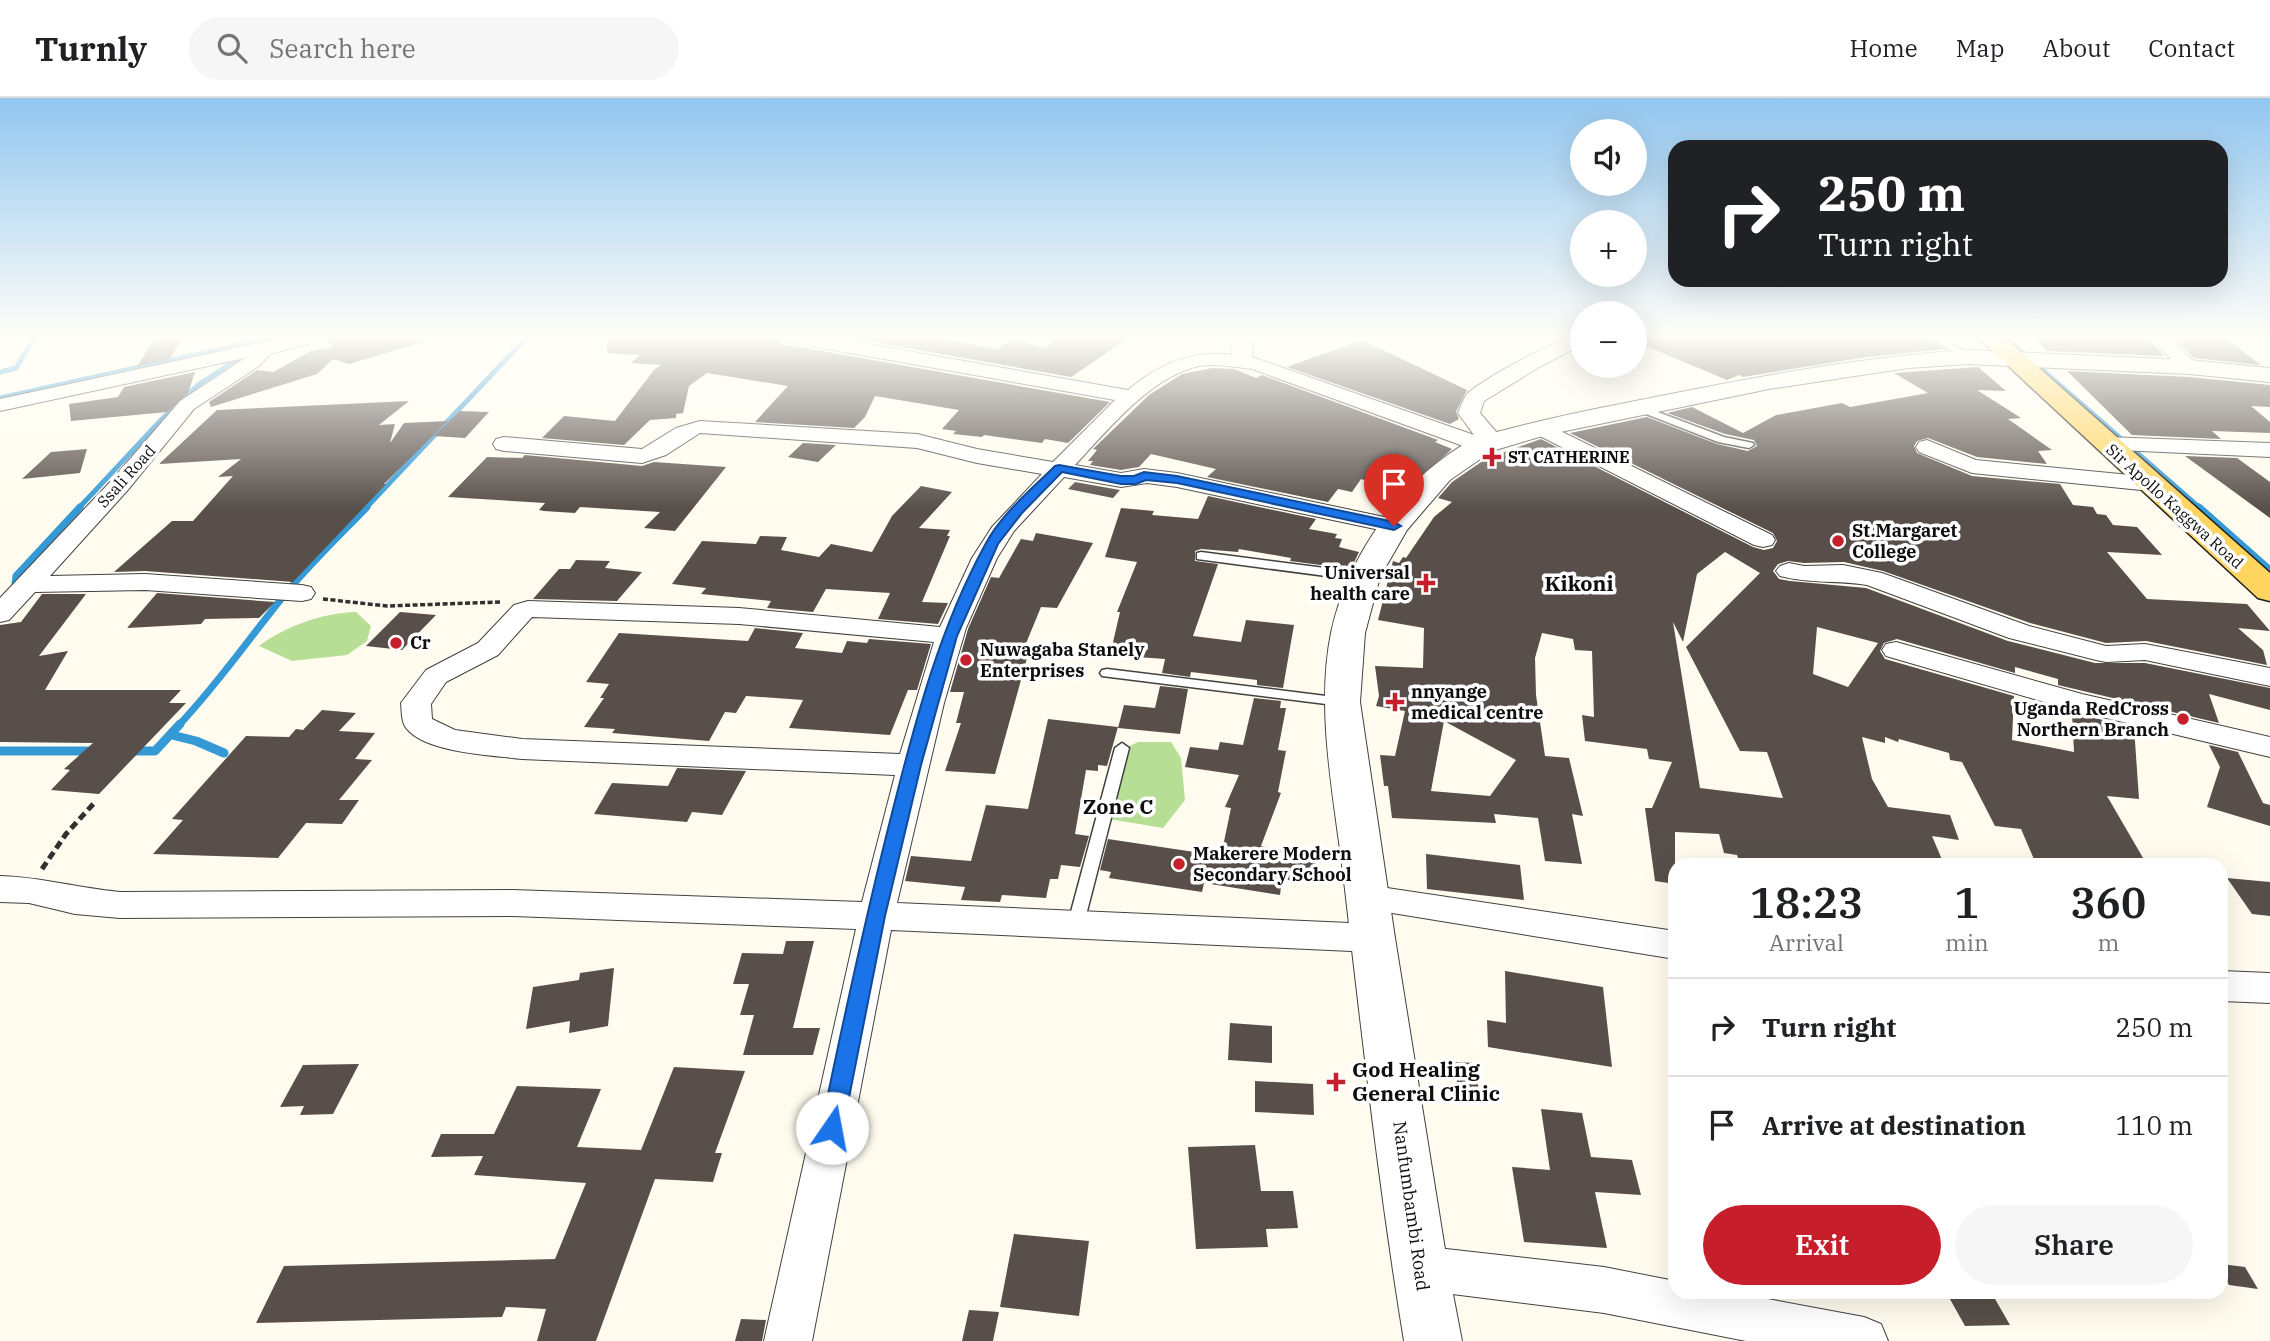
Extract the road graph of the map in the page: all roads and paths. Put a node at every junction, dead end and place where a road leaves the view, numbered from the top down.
1 (56, 393) edge
2 (203, 393) edge
3 (1110, 393) edge
4 (1138, 393) edge
5 (1338, 393) edge
6 (1483, 393) edge
7 (1717, 393) edge
8 (2043, 393) edge
9 (1133, 397) junction
10 (0, 405) edge
11 (1639, 408) junction
12 (1542, 428) junction
13 (1488, 443) junction
14 (504, 444) dead end
15 (2106, 444) junction
16 (1749, 445) dead end
17 (1927, 447) dead end
18 (2270, 450) edge
19 (1059, 468) junction
20 (2151, 484) junction
21 (1394, 526) junction
22 (1763, 540) dead end
23 (1201, 556) dead end
24 (1789, 571) dead end
25 (1364, 577) junction
26 (26, 584) junction
27 (2270, 591) edge
28 (293, 593) joint
29 (525, 610) junction
30 (0, 614) edge
31 (949, 636) junction
32 (1896, 649) dead end
33 (1107, 673) dead end
34 (2270, 677) edge
35 (1342, 702) junction
36 (2270, 747) edge
37 (1122, 748) dead end
38 (912, 765) junction
39 (96, 801) dead end
40 (14, 890) edge
41 (1367, 898) junction
42 (876, 916) junction
43 (1076, 923) junction
44 (1373, 938) junction
45 (1668, 945) edge
46 (2228, 986) edge
47 (2270, 988) edge
48 (1419, 1268) junction
49 (788, 1341) edge
50 (1433, 1341) edge
51 (1864, 1341) edge

1 - 10 street
2 - 26 street, Ssali Road
3 - 9 street
4 - 9 street
5 - 13 street
6 - 13 street
7 - 11 street, Nanfumbambi Road
8 - 15 main road, Sir Apollo Kaggwa Road
9 - 19 street
11 - 12 street, Nanfumbambi Road
11 - 16 lane
12 - 13 street, Nanfumbambi Road
12 - 22 street
13 - 21 street, Nanfumbambi Road
14 - 19 street
15 - 18 street
15 - 20 main road, Sir Apollo Kaggwa Road
17 - 20 street
19 - 21 street
19 - 31 street
20 - 27 main road, Sir Apollo Kaggwa Road
21 - 25 street, Nanfumbambi Road
23 - 25 lane
24 - 34 street
25 - 35 street, Nanfumbambi Road
26 - 28 street
26 - 30 street, Ssali Road
28 - 29 path
29 - 31 street
29 - 38 street
31 - 38 street
32 - 36 street
33 - 35 lane
35 - 41 street, Nanfumbambi Road
37 - 43 lane
38 - 42 street
39 - 40 path
40 - 42 street
41 - 44 street, Nanfumbambi Road
41 - 45 street
42 - 43 street
42 - 49 street
43 - 44 street
44 - 48 street, Nanfumbambi Road
46 - 47 street
48 - 50 street, Nanfumbambi Road
48 - 51 street

